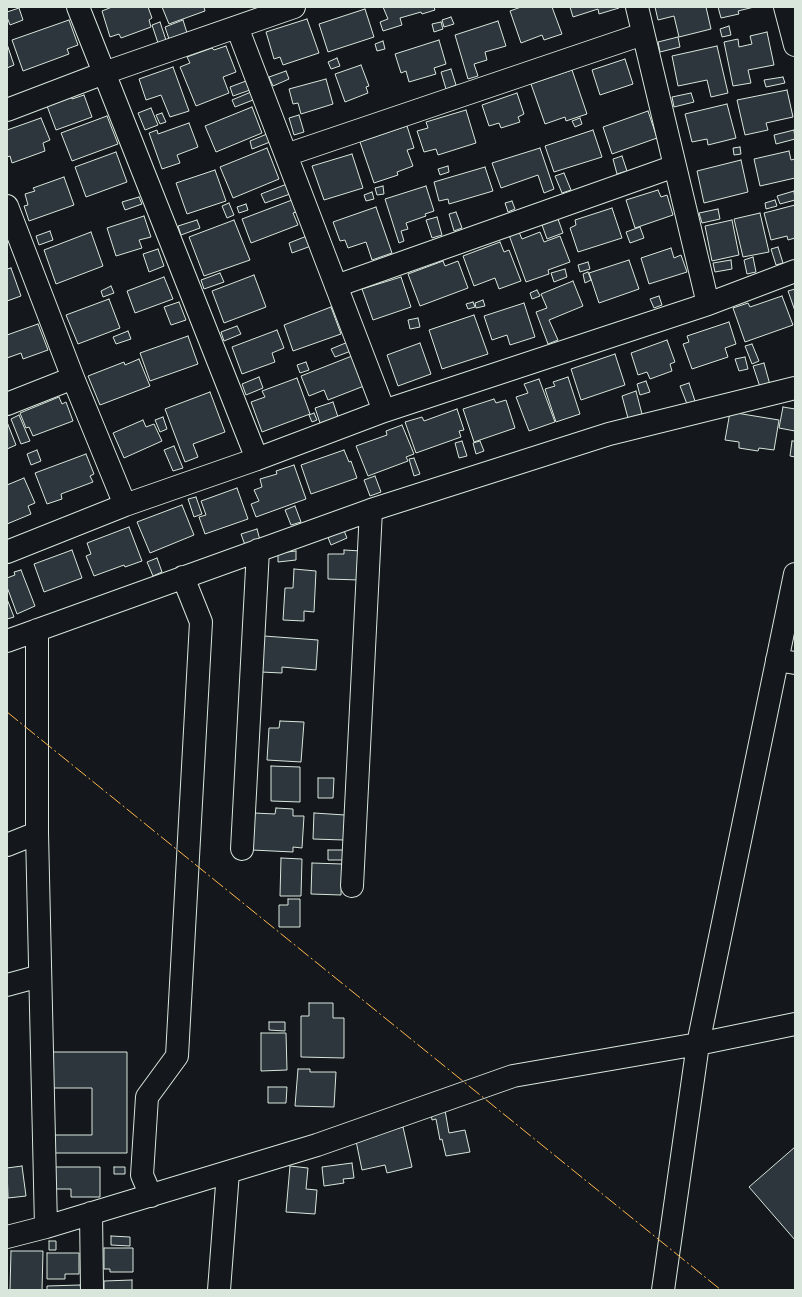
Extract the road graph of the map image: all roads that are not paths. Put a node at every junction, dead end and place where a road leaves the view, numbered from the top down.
1 (78, 7) edge
2 (294, 7) edge
3 (637, 7) edge
4 (786, 7) edge
5 (237, 27) junction
6 (643, 34) junction
7 (795, 44) edge
8 (104, 73) junction
9 (7, 110) edge
10 (286, 155) junction
11 (675, 166) junction
12 (7, 206) edge
13 (15, 250) edge
14 (795, 270) edge
15 (336, 286) junction
16 (708, 304) junction
17 (73, 378) junction
18 (795, 388) edge
19 (7, 404) edge
20 (384, 411) junction
21 (257, 459) junction
22 (125, 505) junction
23 (371, 510) junction
24 (258, 550) junction
25 (7, 552) edge
26 (795, 574) edge
27 (183, 577) junction
28 (37, 630) junction
29 (7, 641) edge
30 (786, 662) edge
31 (37, 833) junction
32 (7, 845) edge
33 (242, 849) dead end
34 (352, 886) dead end
35 (40, 976) junction
36 (7, 985) edge
37 (795, 1024) edge
38 (698, 1044) junction
39 (228, 1172) junction
40 (151, 1196) junction
41 (90, 1213) junction
42 (46, 1227) junction
43 (7, 1237) edge
44 (92, 1290) edge
45 (219, 1290) edge
46 (664, 1290) edge

1 - 8 street
2 - 5 street
3 - 6 street
4 - 7 street
5 - 8 street
5 - 10 street
6 - 10 street
6 - 11 street
8 - 9 street
8 - 21 street
10 - 15 street
11 - 15 street
11 - 16 street
12 - 13 street
13 - 17 street
14 - 16 street
15 - 20 street
16 - 20 street
17 - 19 street
17 - 22 street
18 - 23 street
20 - 21 street
21 - 22 street
22 - 25 street
23 - 24 street
23 - 34 street
24 - 27 street
24 - 33 street
26 - 30 street
27 - 28 street
27 - 40 street
28 - 29 street
28 - 31 street
30 - 38 street
31 - 32 street
31 - 35 street
35 - 36 street
35 - 42 street
37 - 38 street
38 - 39 street
38 - 46 street
39 - 40 street
39 - 45 street
40 - 41 street
41 - 42 street
41 - 44 street
42 - 43 street

